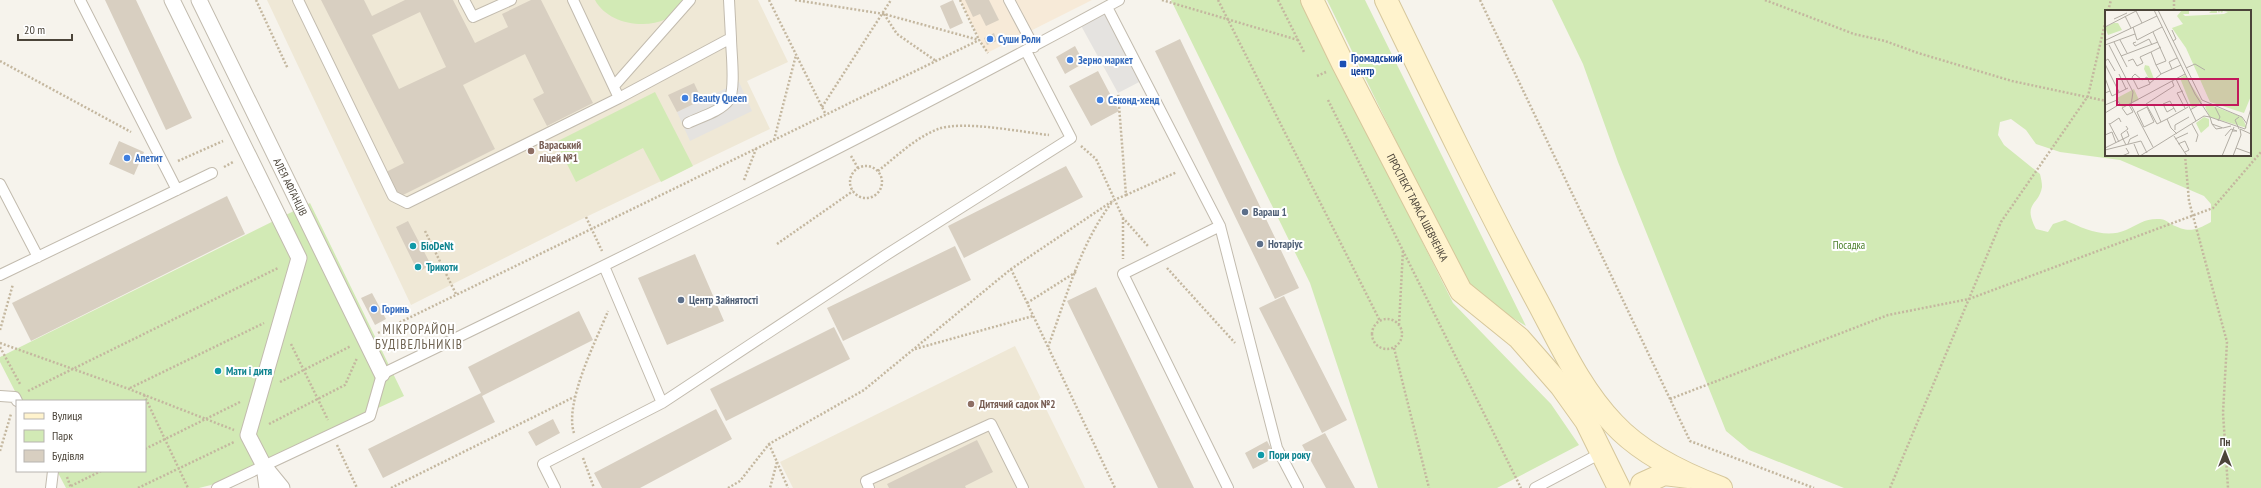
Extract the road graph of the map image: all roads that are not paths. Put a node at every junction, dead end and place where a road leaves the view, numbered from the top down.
1 (80, 0) edge
2 (172, 0) edge
3 (199, 0) edge
4 (298, 0) edge
5 (464, 0) edge
6 (511, 0) edge
7 (573, 0) edge
8 (690, 0) edge
9 (728, 0) edge
10 (1009, 0) edge
11 (1119, 0) edge
12 (1312, 0) edge
13 (1386, 0) edge
14 (1107, 6) junction
15 (731, 38) junction
16 (1030, 49) junction
17 (614, 86) junction
18 (619, 98) junction
19 (688, 123) dead end
20 (212, 173) dead end
21 (0, 184) edge
22 (177, 190) junction
23 (1220, 226) junction
24 (38, 257) junction
25 (604, 266) junction
26 (0, 275) edge
27 (382, 374) junction
28 (0, 396) edge
29 (20, 398) edge
30 (662, 403) junction
31 (1603, 452) junction
32 (264, 466) junction
33 (52, 472) edge
34 (1698, 479) junction
35 (221, 487) edge
36 (51, 488) edge
37 (266, 488) edge
38 (282, 488) edge
39 (555, 488) edge
40 (869, 488) edge
41 (1024, 488) edge
42 (1228, 488) edge
43 (1298, 488) edge
44 (1535, 488) edge
45 (1619, 488) edge
46 (1641, 488) edge
47 (1721, 488) edge

1 - 22 lane
2 - 32 street, АЛЕЯ АФГАНЦІВ
3 - 27 street, АЛЕЯ АФГАНЦІВ
4 - 18 lane
5 - 6 lane
7 - 17 lane
8 - 17 lane
9 - 15 lane
10 - 16 lane
11 - 14 lane
12 - 31 main road, ПРОСПЕКТ ТАРАСА ШЕВЧЕНКА
13 - 34 main road
14 - 16 lane
14 - 23 lane
15 - 18 lane
15 - 19 lane
16 - 25 lane
16 - 30 lane
17 - 18 lane
20 - 22 lane
21 - 24 lane
22 - 24 lane
23 - 42 lane
23 - 43 lane
24 - 26 lane
25 - 27 lane
25 - 30 lane
27 - 32 lane
28 - 29 lane
30 - 39 lane
31 - 44 lane
31 - 45 main road, ПРОСПЕКТ ТАРАСА ШЕВЧЕНКА
32 - 35 lane
32 - 37 street
32 - 38 street
33 - 36 lane
34 - 46 main road
34 - 47 main road
40 - 41 lane

